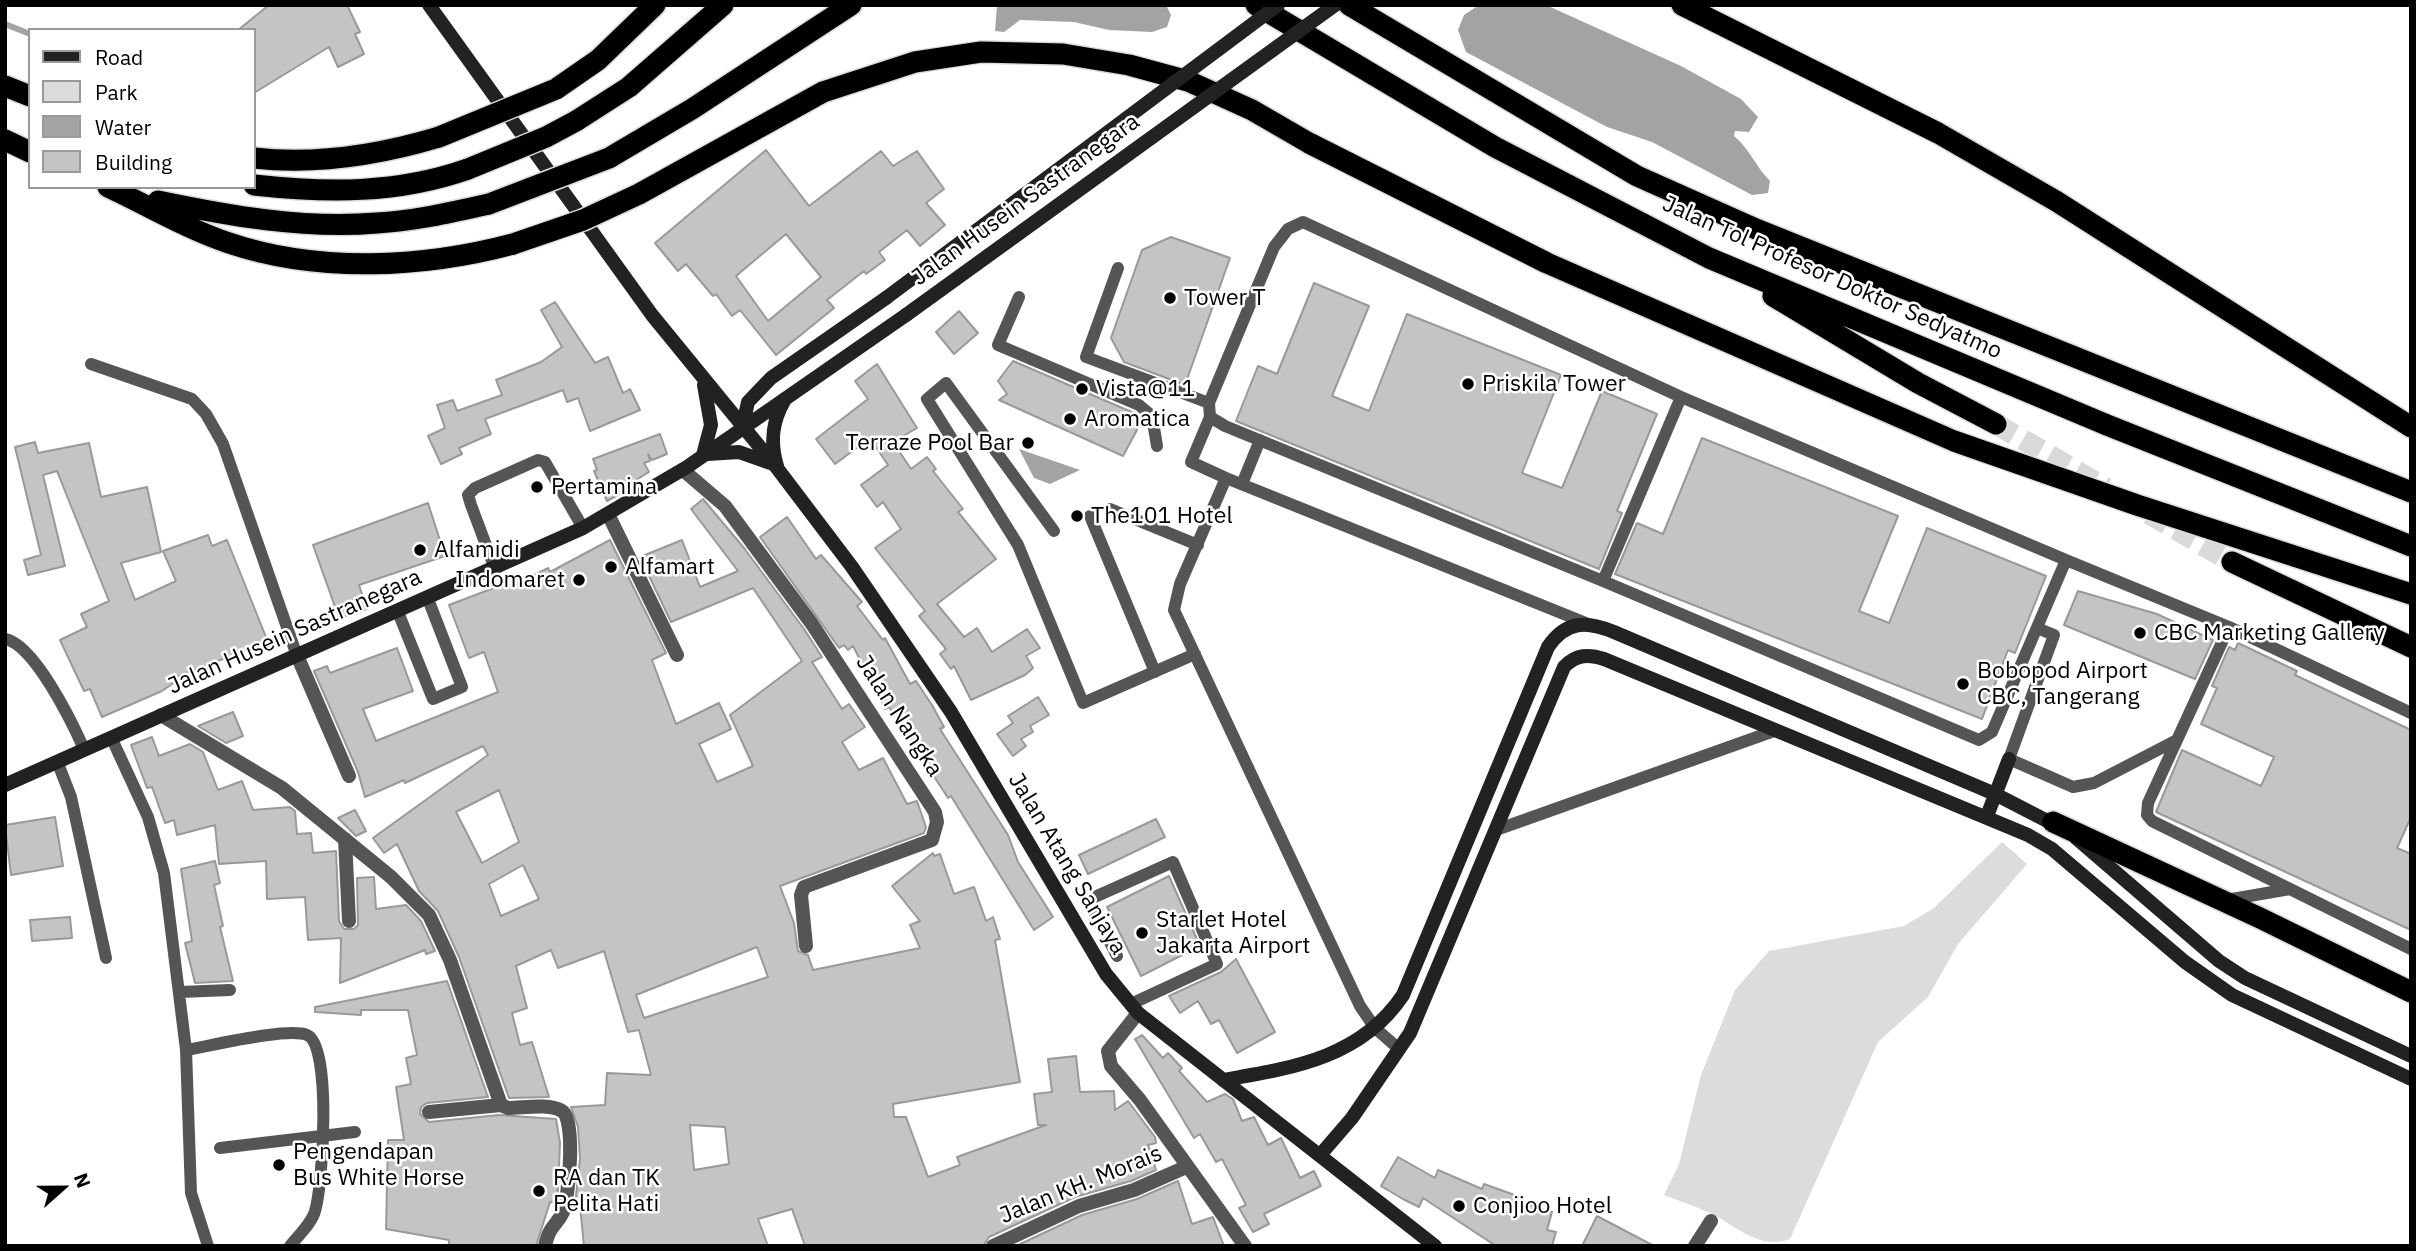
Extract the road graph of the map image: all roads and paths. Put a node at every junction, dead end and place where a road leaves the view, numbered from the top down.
1 (429, 5) edge
2 (655, 5) edge
3 (723, 5) edge
4 (851, 5) edge
5 (1256, 5) edge
6 (1279, 5) edge
7 (1335, 5) edge
8 (1349, 5) edge
9 (1682, 5) edge
10 (5, 86) edge
11 (28, 95) edge
12 (5, 140) edge
13 (28, 151) edge
14 (256, 158) edge
15 (256, 185) edge
16 (114, 190) edge
17 (1709, 258) junction
18 (1118, 268) dead end
19 (1019, 297) dead end
20 (91, 363) dead end
21 (700, 374) junction
22 (1681, 397) junction
23 (785, 400) junction
24 (1209, 410) junction
25 (1996, 424) tunnel mouth
26 (2411, 427) edge
27 (742, 429) junction
28 (1260, 440) junction
29 (1157, 446) dead end
30 (702, 456) junction
31 (777, 468) junction
32 (685, 469) junction
33 (1226, 478) junction
34 (1242, 484) junction
35 (2411, 492) edge
36 (1110, 509) dead end
37 (608, 514) junction
38 (1090, 516) dead end
39 (583, 528) junction
40 (1054, 531) dead end
41 (1198, 545) junction
42 (2411, 546) edge
43 (2066, 561) junction
44 (2232, 562) tunnel mouth
45 (495, 569) junction
46 (1603, 581) junction
47 (2411, 594) edge
48 (428, 599) junction
49 (398, 612) junction
50 (1586, 623) junction
51 (2229, 626) junction
52 (2037, 628) junction
53 (5, 639) edge
54 (2411, 647) edge
55 (296, 653) junction
56 (1195, 654) junction
57 (677, 655) dead end
58 (1155, 673) junction
59 (2411, 713) edge
60 (161, 715) junction
61 (1774, 731) junction
62 (111, 737) junction
63 (2177, 740) junction
64 (84, 749) junction
65 (2009, 760) junction
66 (57, 761) junction
67 (349, 776) dead end
68 (5, 785) edge
69 (1995, 794) junction
70 (1987, 816) junction
71 (2053, 822) junction
72 (1496, 830) junction
73 (345, 839) junction
74 (2290, 889) junction
75 (1088, 900) junction
76 (2222, 901) junction
77 (1068, 910) junction
78 (349, 921) dead end
79 (806, 946) dead end
80 (2411, 949) edge
81 (1117, 956) dead end
82 (106, 958) dead end
83 (230, 990) dead end
84 (180, 992) junction
85 (2411, 992) edge
86 (1134, 1009) junction
87 (1375, 1028) junction
88 (1399, 1049) junction
89 (186, 1050) junction
90 (2411, 1056) edge
91 (2411, 1079) edge
92 (1223, 1080) junction
93 (501, 1105) junction
94 (429, 1112) dead end
95 (355, 1132) dead end
96 (322, 1135) junction
97 (220, 1148) dead end
98 (1321, 1154) junction
99 (1186, 1167) junction
100 (1711, 1221) dead end
101 (208, 1246) edge
102 (290, 1246) edge
103 (545, 1246) edge
104 (993, 1246) edge
105 (1245, 1246) edge
106 (1435, 1246) edge
107 (1695, 1246) edge

1 - 21 main road
2 - 14 highway, bridge
3 - 15 highway, bridge
4 - 16 highway, bridge
5 - 17 highway, Jalan Tol Profesor Doktor Sedyatmo
6 - 27 main road, Jalan Husein Sastranegara, bridge
7 - 23 main road, Jalan Husein Sastranegara, bridge
8 - 35 highway, Jalan Tol Profesor Doktor Sedyatmo
9 - 26 highway
10 - 11 highway
12 - 13 highway
16 - 47 highway, bridge
17 - 25 highway
17 - 42 highway, Jalan Tol Profesor Doktor Sedyatmo
18 - 24 lane
19 - 29 lane
20 - 55 lane
21 - 27 main road
21 - 30 main road
22 - 24 lane
22 - 43 lane
22 - 46 lane
23 - 27 main road, Jalan Husein Sastranegara
23 - 31 main road
24 - 28 lane
24 - 33 lane
27 - 30 main road, Jalan Husein Sastranegara
27 - 31 main road, Jalan Atang Sanjaya
28 - 34 lane
28 - 46 lane
30 - 31 main road
30 - 32 main road, Jalan Husein Sastranegara
31 - 77 main road, Jalan Atang Sanjaya
32 - 37 main road, Jalan Husein Sastranegara
32 - 79 street, Jalan Nangka
33 - 34 lane
33 - 41 lane
34 - 50 lane
36 - 41 lane
37 - 39 main road, Jalan Husein Sastranegara
37 - 57 street
38 - 58 lane
39 - 45 main road, Jalan Husein Sastranegara
39 - 45 lane
40 - 58 lane
41 - 56 lane
43 - 51 lane
43 - 52 lane
44 - 54 highway
45 - 48 main road, Jalan Husein Sastranegara
46 - 52 lane
48 - 49 main road, Jalan Husein Sastranegara
48 - 49 lane
49 - 55 main road, Jalan Husein Sastranegara
50 - 69 main road
50 - 87 main road
51 - 59 lane
51 - 63 lane
52 - 65 lane
53 - 64 lane
55 - 60 main road, Jalan Husein Sastranegara
55 - 67 street
56 - 58 lane
56 - 87 lane
60 - 62 main road, Jalan Husein Sastranegara
60 - 73 street
61 - 70 main road
61 - 72 lane
61 - 72 main road
62 - 64 main road, Jalan Husein Sastranegara
62 - 84 lane
63 - 65 lane
63 - 74 lane
64 - 66 main road, Jalan Husein Sastranegara
65 - 69 main road
66 - 68 main road, Jalan Husein Sastranegara
66 - 82 lane
69 - 70 main road
69 - 71 main road
70 - 91 main road
71 - 76 highway
71 - 90 main road
72 - 88 main road
73 - 78 street
73 - 93 street
74 - 76 lane
74 - 80 lane
75 - 77 lane
75 - 81 lane
75 - 86 lane
76 - 85 highway
77 - 86 main road, Jalan Atang Sanjaya
83 - 84 lane
84 - 89 lane
86 - 92 main road, Jalan Atang Sanjaya
86 - 99 street
87 - 88 lane
87 - 92 main road
88 - 98 main road
89 - 96 lane
89 - 101 lane
92 - 98 main road, Jalan Atang Sanjaya
93 - 94 street
93 - 103 street
95 - 96 lane
96 - 97 lane
96 - 102 lane
98 - 106 main road, Jalan Atang Sanjaya
99 - 104 street, Jalan KH. Morais
99 - 105 street
100 - 107 street

